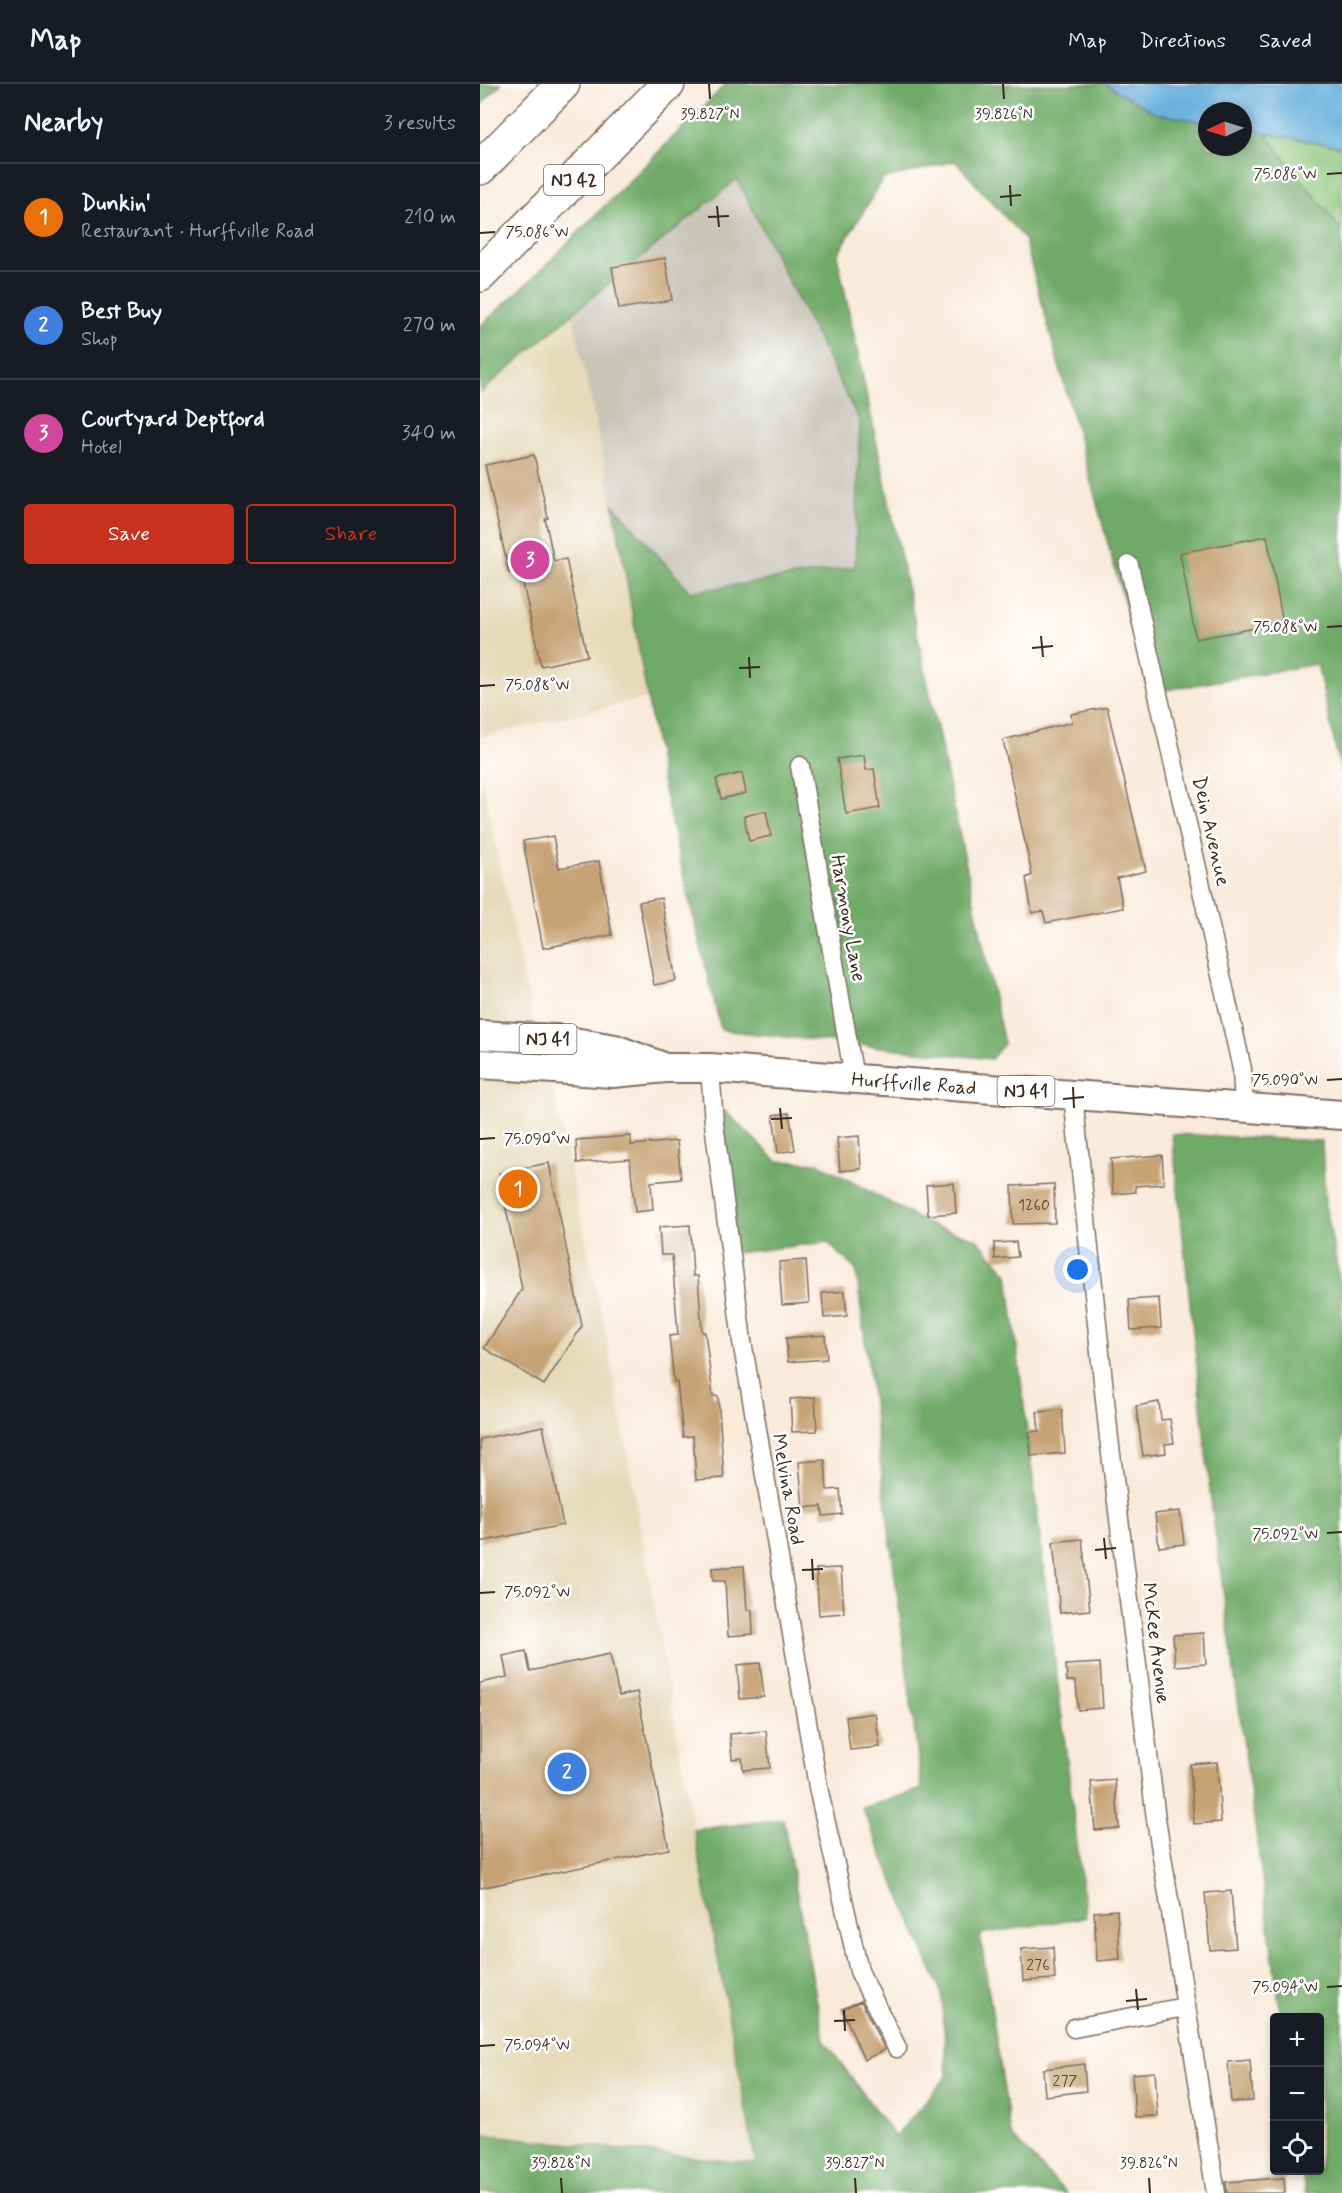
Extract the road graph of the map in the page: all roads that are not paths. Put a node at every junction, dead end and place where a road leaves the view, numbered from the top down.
1 (562, 84) edge
2 (668, 84) edge
3 (480, 168) edge
4 (480, 275) edge
5 (1129, 565) dead end
6 (800, 766) dead end
7 (480, 1035) edge
8 (480, 1064) edge
9 (666, 1068) junction
10 (710, 1068) junction
11 (854, 1078) junction
12 (1073, 1095) junction
13 (1244, 1108) junction
14 (1342, 1115) edge
15 (1185, 2007) junction
16 (1074, 2028) dead end
17 (897, 2048) dead end
18 (1216, 2193) edge

1 - 3 highway
2 - 4 highway, NJ 42
5 - 13 street, Dein Avenue
6 - 11 street, Harmony Lane
7 - 9 main road, Hurffville Road / NJ 41
8 - 9 main road, Hurffville Road / NJ 41
9 - 10 main road, Hurffville Road / NJ 41
10 - 11 main road, Hurffville Road / NJ 41
10 - 17 street, Melvina Road
11 - 12 main road, Hurffville Road / NJ 41
12 - 13 main road, Hurffville Road / NJ 41
12 - 15 street, McKee Avenue
13 - 14 main road, Hurffville Road / NJ 41
15 - 16 street
15 - 18 street, McKee Avenue

